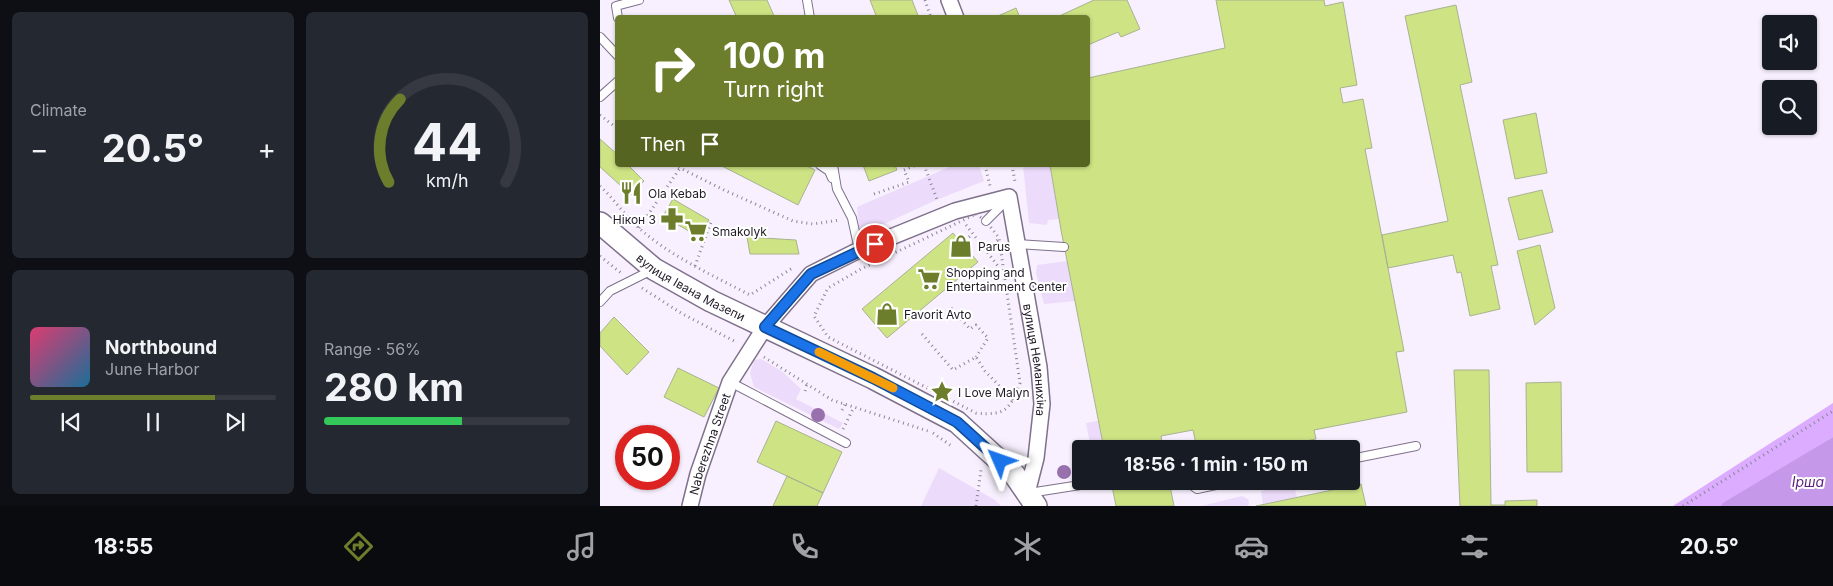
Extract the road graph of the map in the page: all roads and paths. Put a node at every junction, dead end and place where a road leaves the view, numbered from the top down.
1 (639, 0) edge
2 (807, 0) edge
3 (925, 0) edge
4 (949, 0) edge
5 (618, 15) edge
6 (810, 15) edge
7 (930, 15) edge
8 (955, 15) edge
9 (600, 37) edge
10 (615, 53) edge
11 (615, 84) edge
12 (600, 97) edge
13 (600, 116) edge
14 (615, 127) edge
15 (823, 167) edge
16 (833, 167) edge
17 (911, 167) edge
18 (925, 167) edge
19 (680, 168) joint
20 (600, 186) edge
21 (837, 189) junction
22 (874, 194) dead end
23 (1009, 197) junction
24 (940, 208) dead end
25 (712, 218) dead end
26 (852, 218) junction
27 (986, 221) junction
28 (600, 223) edge
29 (964, 224) dead end
30 (639, 228) junction
31 (973, 234) junction
32 (999, 239) junction
33 (961, 243) dead end
34 (1017, 244) junction
35 (1064, 247) dead end
36 (859, 250) junction
37 (985, 250) junction
38 (600, 256) edge
39 (678, 256) dead end
40 (695, 266) dead end
41 (996, 268) dead end
42 (654, 269) junction
43 (631, 280) junction
44 (600, 302) edge
45 (951, 308) dead end
46 (765, 327) junction
47 (922, 334) dead end
48 (751, 350) junction
49 (976, 357) junction
50 (730, 382) junction
51 (807, 384) junction
52 (805, 391) dead end
53 (1013, 400) junction
54 (845, 404) junction
55 (854, 407) junction
56 (842, 410) dead end
57 (1833, 411) edge
58 (843, 428) dead end
59 (846, 443) dead end
60 (1416, 446) dead end
61 (954, 448) dead end
62 (1360, 457) edge
63 (987, 472) dead end
64 (1072, 490) edge
65 (1032, 500) edge
66 (690, 506) edge
67 (976, 506) edge
68 (1683, 506) edge

1 - 5 lane
2 - 6 lane
3 - 7 path
4 - 8 street
9 - 10 lane
11 - 12 lane
13 - 14 path
15 - 21 lane
16 - 21 lane
17 - 22 path
18 - 24 path
19 - 26 path
19 - 30 path
20 - 30 path
21 - 26 lane
23 - 27 lane
23 - 34 street, вулиця Неманихіна
23 - 36 street, Naberezhna Street
25 - 40 path
26 - 36 lane
27 - 32 path
27 - 53 path
28 - 42 main road, вулиця Івана Мазепи
29 - 31 path
30 - 39 path
31 - 33 path
31 - 37 path
32 - 37 path
32 - 53 path
34 - 35 lane
34 - 65 street, вулиця Неманихіна
36 - 46 street, Naberezhna Street
37 - 41 path
38 - 43 path
42 - 43 lane
42 - 46 main road, вулиця Івана Мазепи
43 - 44 lane
43 - 48 path
45 - 49 path
46 - 48 street, Naberezhna Street
46 - 65 main road, вулиця Івана Мазепи
47 - 49 path
48 - 50 street, Naberezhna Street
48 - 51 path
49 - 53 path
50 - 59 lane
50 - 66 street, Naberezhna Street
51 - 52 path
51 - 54 path
54 - 55 path
54 - 56 path
55 - 58 path
55 - 61 path
57 - 68 path
60 - 62 lane
63 - 67 path
64 - 65 lane

